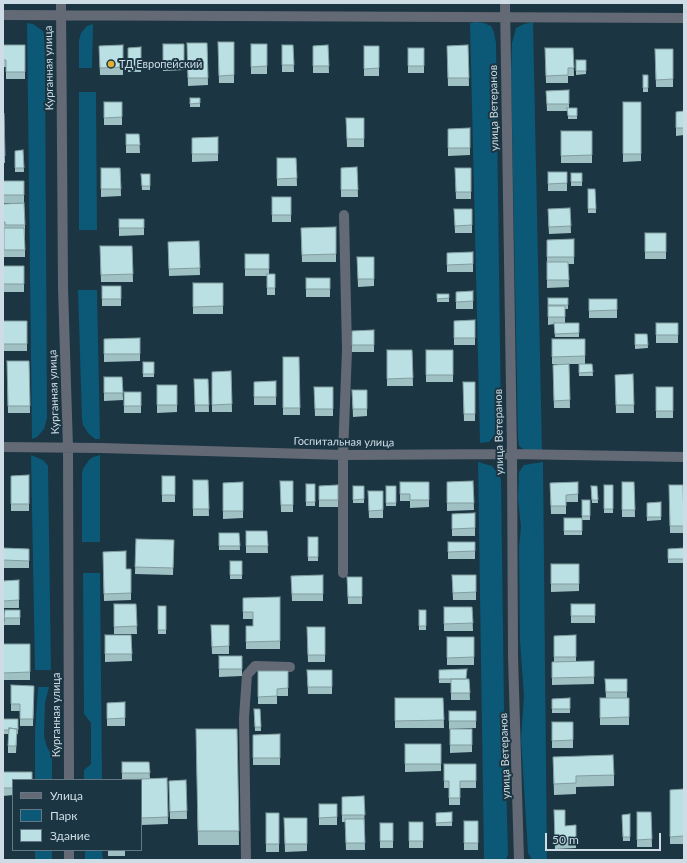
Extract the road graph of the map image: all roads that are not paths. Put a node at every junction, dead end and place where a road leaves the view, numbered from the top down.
1 (61, 3) edge
2 (505, 3) edge
3 (3, 15) edge
4 (61, 15) junction
5 (505, 17) junction
6 (684, 18) edge
7 (344, 215) dead end
8 (3, 448) edge
9 (68, 448) junction
10 (512, 454) junction
11 (343, 455) junction
12 (684, 456) edge
13 (343, 573) dead end
14 (290, 667) dead end
15 (68, 779) edge
16 (246, 860) edge
17 (520, 860) edge

1 - 4 street, Курганная улица
2 - 5 street, улица Ветеранов
3 - 4 street
4 - 5 street
4 - 9 street, Курганная улица
5 - 6 street
5 - 10 street, улица Ветеранов
7 - 11 street
8 - 9 street, Госпитальная улица
9 - 11 street, Госпитальная улица
9 - 15 street, Курганная улица
10 - 11 street, Госпитальная улица
10 - 12 street, Госпитальная улица
10 - 17 street, улица Ветеранов
11 - 13 street
14 - 16 street

